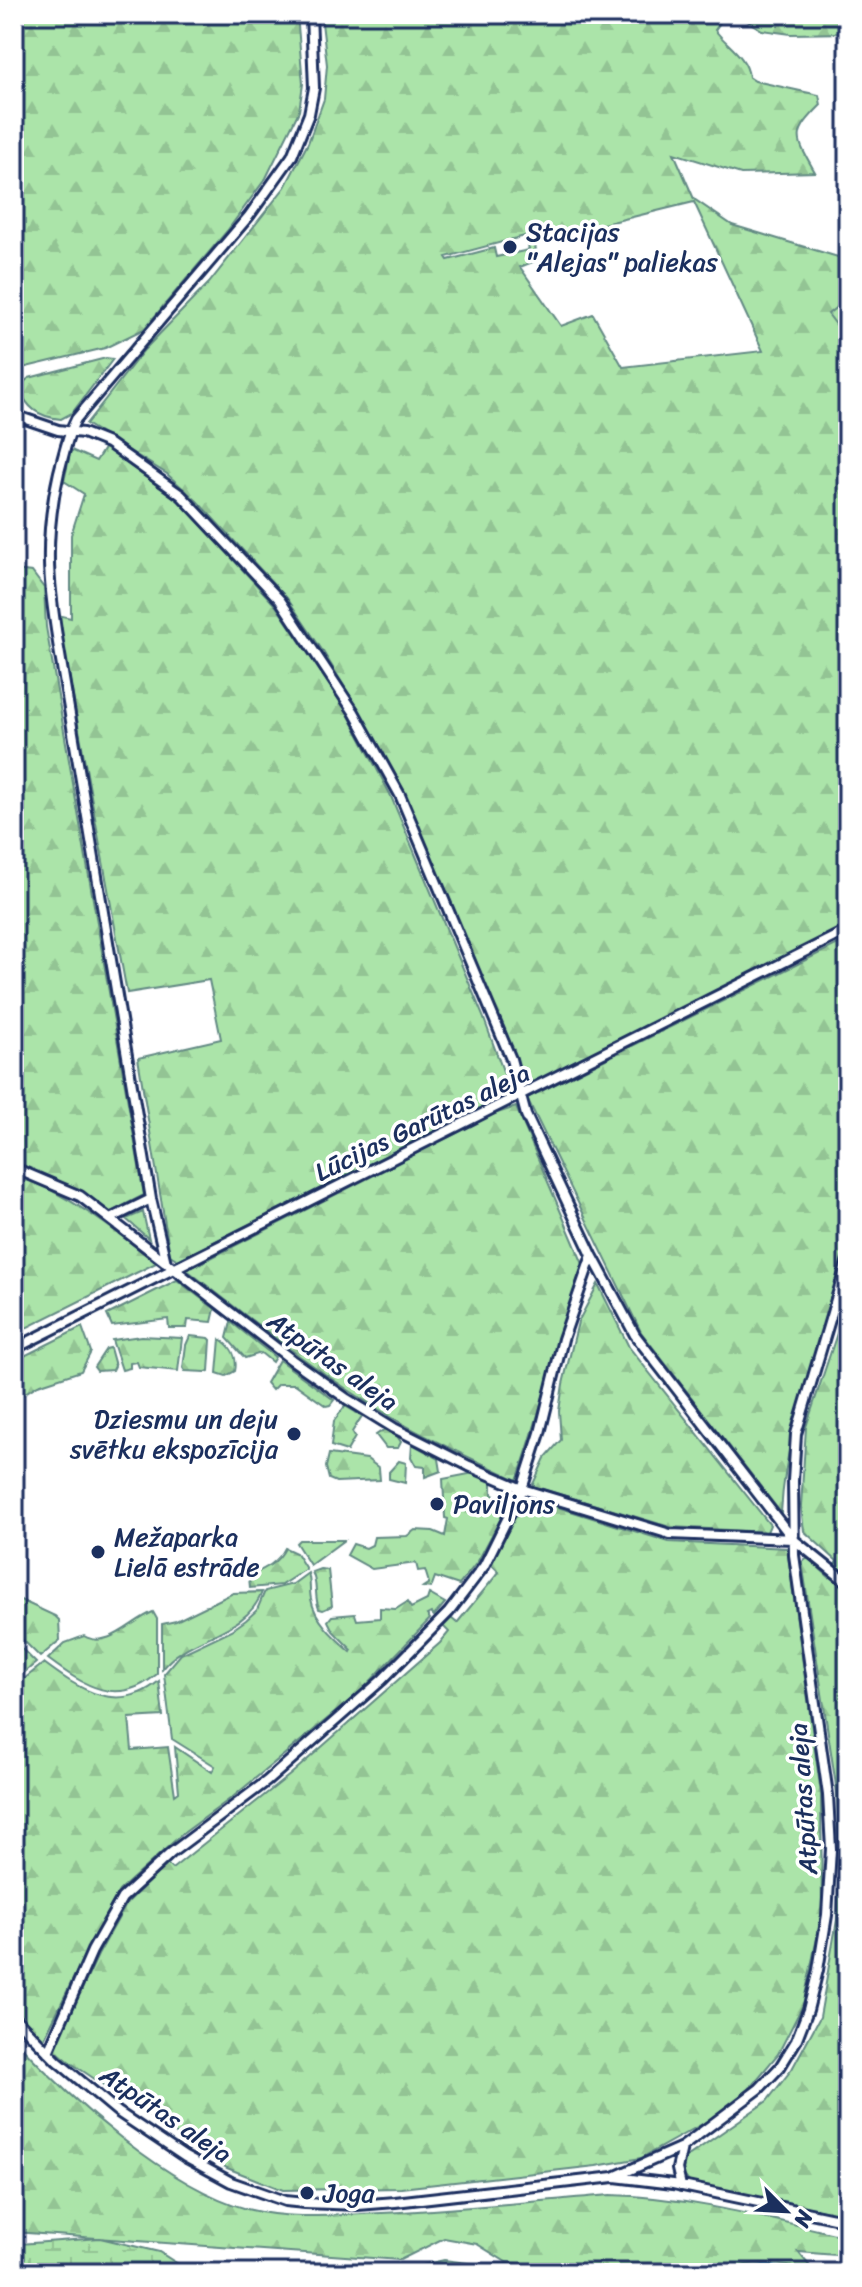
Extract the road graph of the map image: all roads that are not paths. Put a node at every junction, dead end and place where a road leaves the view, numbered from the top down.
1 (311, 14) edge
2 (14, 415) edge
3 (69, 432) junction
4 (848, 930) edge
5 (520, 1095) junction
6 (14, 1168) edge
7 (151, 1199) junction
8 (110, 1219) junction
9 (592, 1255) junction
10 (848, 1259) edge
11 (170, 1265) junction
12 (14, 1349) edge
13 (522, 1489) junction
14 (793, 1539) junction
15 (848, 1583) edge
16 (14, 2017) edge
17 (48, 2052) junction
18 (682, 2147) junction
19 (614, 2177) junction
20 (681, 2186) junction
21 (848, 2221) edge

1 - 3 street
2 - 3 street
3 - 5 street
3 - 7 street
4 - 5 street, Lūcijas Garūtas aleja
5 - 9 street
5 - 11 street, Lūcijas Garūtas aleja
6 - 8 street, Atpūtas aleja
7 - 8 street
7 - 11 street
8 - 11 street, Atpūtas aleja
9 - 13 street
9 - 14 street
10 - 14 street
11 - 12 street, Lūcijas Garūtas aleja
11 - 13 street, Atpūtas aleja
13 - 14 street, Atpūtas aleja
13 - 17 street
14 - 15 street
14 - 18 street, Atpūtas aleja
16 - 17 street, Atpūtas aleja
17 - 19 street, Atpūtas aleja
18 - 19 street, Atpūtas aleja
18 - 20 street
19 - 20 street
20 - 21 street

